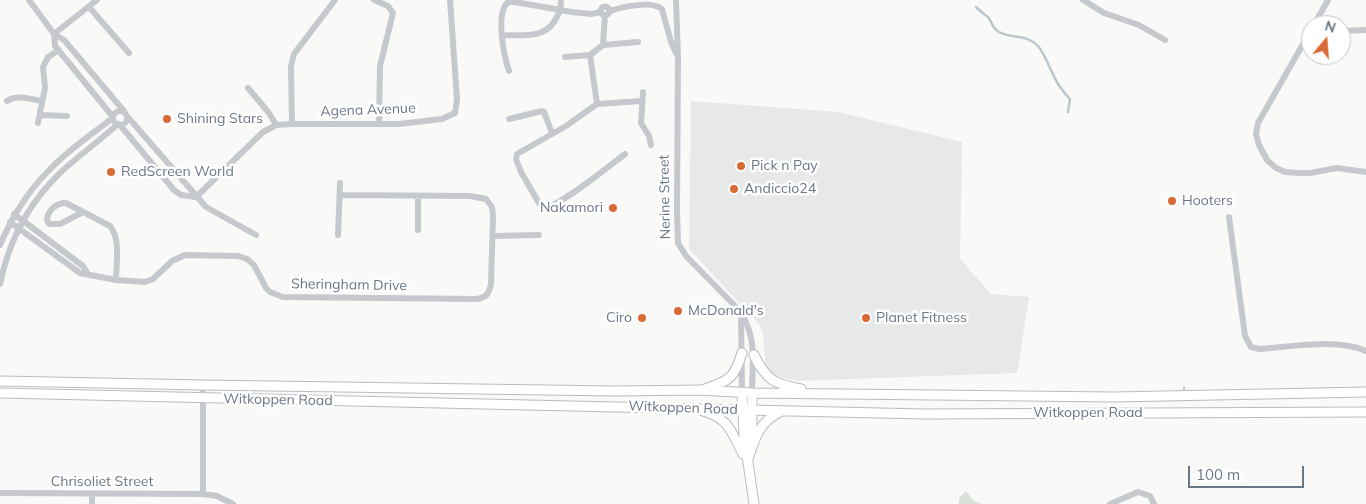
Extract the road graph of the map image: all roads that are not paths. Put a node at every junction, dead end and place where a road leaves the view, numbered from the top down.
1 (29, 0) edge
2 (97, 0) edge
3 (335, 0) edge
4 (374, 0) edge
5 (450, 0) edge
6 (561, 0) edge
7 (639, 0) edge
8 (676, 0) edge
9 (1083, 0) edge
10 (1328, 0) edge
11 (658, 2) edge
12 (630, 5) junction
13 (89, 6) junction
14 (605, 9) edge
15 (561, 11) junction
16 (1320, 15) edge
17 (1366, 30) edge
18 (1351, 31) edge
19 (54, 34) junction
20 (502, 35) junction
21 (1165, 40) dead end
22 (638, 42) dead end
23 (603, 45) junction
24 (1301, 48) edge
25 (59, 50) junction
26 (129, 53) dead end
27 (590, 55) junction
28 (565, 57) dead end
29 (678, 57) junction
30 (509, 71) dead end
31 (92, 74) junction
32 (84, 80) junction
33 (248, 88) dead end
34 (643, 92) dead end
35 (7, 100) dead end
36 (42, 101) junction
37 (642, 101) junction
38 (597, 104) junction
39 (125, 114) junction
40 (40, 115) junction
41 (67, 116) dead end
42 (509, 119) dead end
43 (116, 121) junction
44 (38, 123) dead end
45 (292, 124) junction
46 (379, 124) junction
47 (276, 125) junction
48 (552, 133) junction
49 (651, 145) dead end
50 (154, 148) junction
51 (67, 154) junction
52 (625, 154) dead end
53 (145, 156) junction
54 (73, 161) junction
55 (1366, 172) edge
56 (340, 183) dead end
57 (340, 195) junction
58 (418, 196) junction
59 (196, 197) junction
60 (83, 212) junction
61 (14, 214) junction
62 (1228, 217) dead end
63 (23, 220) junction
64 (10, 222) junction
65 (19, 229) junction
66 (418, 230) dead end
67 (256, 235) dead end
68 (338, 235) dead end
69 (539, 235) dead end
70 (493, 236) junction
71 (0, 245) edge
72 (88, 274) junction
73 (116, 280) junction
74 (0, 284) edge
75 (740, 311) junction
76 (1366, 350) edge
77 (742, 353) junction
78 (754, 355) junction
79 (0, 381) edge
80 (203, 385) junction
81 (700, 390) junction
82 (1366, 392) edge
83 (0, 393) edge
84 (742, 393) junction
85 (752, 393) junction
86 (828, 393) junction
87 (202, 398) junction
88 (689, 408) junction
89 (742, 410) junction
90 (752, 410) junction
91 (782, 410) junction
92 (1344, 411) junction
93 (1366, 412) edge
94 (1366, 419) edge
95 (748, 459) junction
96 (0, 494) edge
97 (92, 494) junction
98 (203, 494) junction
99 (92, 504) edge
100 (233, 504) edge
101 (754, 504) edge
102 (1110, 504) edge
103 (1154, 504) edge

1 - 19 street
2 - 13 street
3 - 45 street
4 - 46 street
5 - 46 street, Agena Avenue
6 - 15 street
7 - 12 street, Nerine Street
8 - 29 street, Nerine Street
9 - 21 street
10 - 16 street
11 - 12 street, Nerine Street
11 - 29 street, Nerine Street
12 - 14 street, Nerine Street
13 - 19 street
13 - 26 street
14 - 15 street, Nerine Street
14 - 23 street
15 - 20 street
15 - 20 street, Nerine Street
17 - 18 street
19 - 25 street
19 - 31 street
20 - 30 street
22 - 23 street
23 - 27 street
24 - 55 street
25 - 32 street
25 - 36 street
27 - 28 street
27 - 38 street
29 - 75 street, Nerine Street
31 - 32 street
31 - 39 street
32 - 43 street
33 - 47 street
34 - 37 street
35 - 36 street
36 - 40 street
37 - 38 street
37 - 49 street
38 - 48 street
39 - 43 street
39 - 43 street
39 - 50 street
40 - 41 street
40 - 44 street
42 - 48 street
43 - 51 street
43 - 53 street
43 - 54 street
45 - 46 street, Agena Avenue
45 - 47 street, Agena Avenue
47 - 59 street
48 - 52 street
50 - 53 street
50 - 59 street
51 - 54 street
51 - 61 street
53 - 59 street
54 - 63 street
56 - 57 street
57 - 58 street, Sheringham Drive
57 - 68 street
58 - 66 street
58 - 70 street, Sheringham Drive
59 - 67 street
60 - 60 street
60 - 73 street
61 - 63 street
61 - 64 street
62 - 76 street
63 - 65 street
63 - 72 street
64 - 65 street, Sheringham Drive
64 - 71 street
65 - 72 street, Sheringham Drive
65 - 74 street
69 - 70 street
70 - 73 street, Sheringham Drive
72 - 73 street, Sheringham Drive
75 - 77 street
75 - 78 street, Nerine Street
77 - 81 main road
77 - 84 street
78 - 85 street, Nerine Street
78 - 86 main road
79 - 80 main road, Witkoppen Road
80 - 81 main road, Witkoppen Road
80 - 87 street
81 - 84 main road, Witkoppen Road
82 - 86 main road, Witkoppen Road
83 - 87 main road, Witkoppen Road
84 - 85 main road, Witkoppen Road
84 - 89 main road
85 - 86 main road, Witkoppen Road
85 - 90 main road
87 - 88 main road, Witkoppen Road
87 - 98 street
88 - 89 main road, Witkoppen Road
88 - 95 main road
89 - 90 main road, Witkoppen Road
89 - 95 main road
90 - 91 main road, Witkoppen Road
90 - 95 main road
91 - 92 main road, Witkoppen Road
91 - 95 main road
92 - 93 main road, Witkoppen Road
92 - 94 main road
95 - 101 main road
96 - 97 street, Chrisoliet Street
97 - 98 street, Chrisoliet Street
97 - 99 street
98 - 100 street, Chrisoliet Street
102 - 103 street

